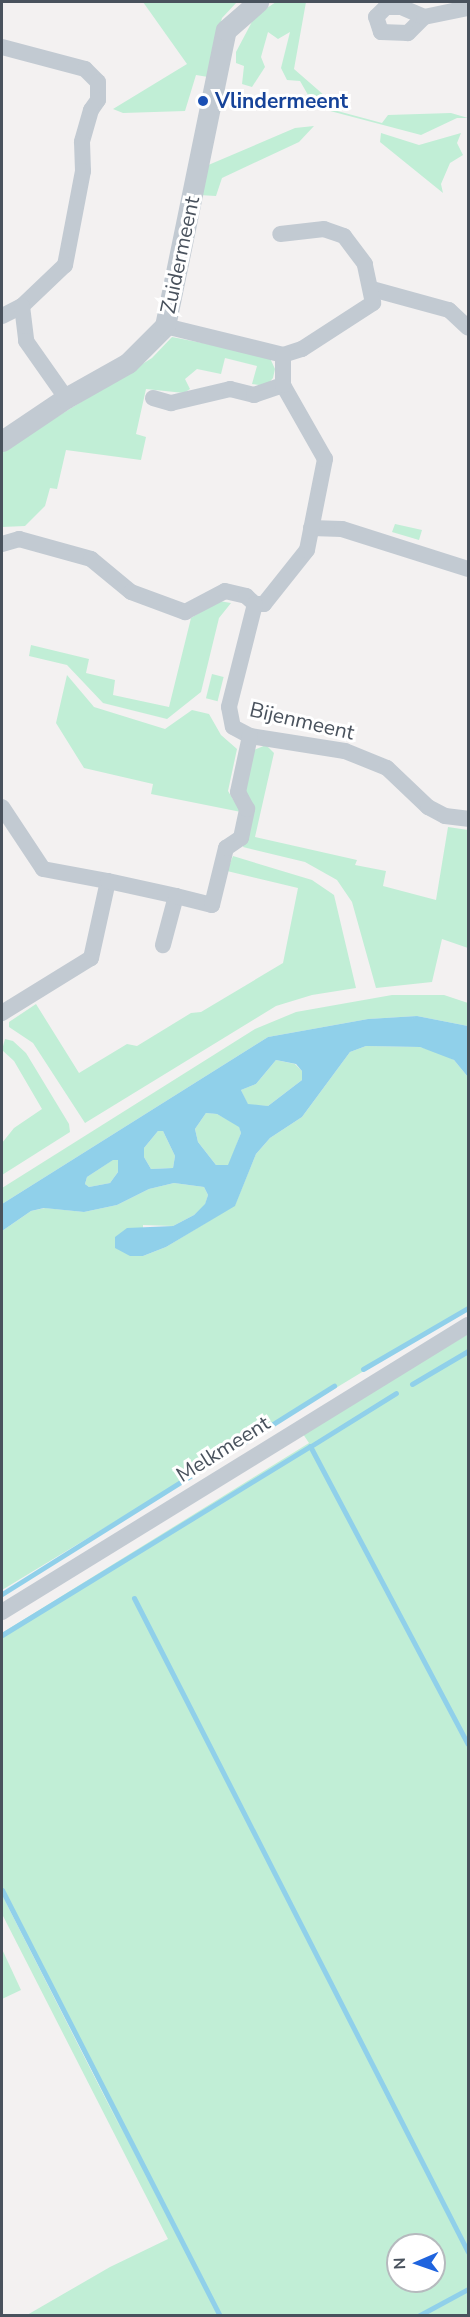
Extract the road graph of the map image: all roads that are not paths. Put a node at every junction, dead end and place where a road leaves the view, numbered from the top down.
1 (258, 2) edge
2 (468, 8) edge
3 (424, 17) dead end
4 (2, 47) edge
5 (280, 234) dead end
6 (372, 289) junction
7 (22, 306) junction
8 (2, 316) edge
9 (165, 326) junction
10 (468, 328) edge
11 (284, 355) junction
12 (283, 385) junction
13 (66, 398) junction
14 (153, 399) dead end
15 (2, 441) edge
16 (312, 528) junction
17 (2, 544) edge
18 (468, 569) edge
19 (255, 604) junction
20 (250, 736) junction
21 (2, 807) edge
22 (468, 819) edge
23 (108, 881) junction
24 (176, 896) junction
25 (163, 945) dead end
26 (2, 1013) edge
27 (468, 1325) edge
28 (2, 1612) edge

1 - 9 street, Zuidermeent
2 - 3 street
4 - 7 street
5 - 6 street
6 - 10 street
6 - 11 street
7 - 8 street
7 - 13 street
9 - 11 street
9 - 13 street, Zuidermeent
11 - 12 street
12 - 14 street
12 - 16 street
13 - 15 street, Zuidermeent
16 - 18 street
16 - 19 street
17 - 19 street
19 - 20 street, Bijenmeent
20 - 22 street, Bijenmeent
20 - 24 street
21 - 23 street
23 - 24 street
23 - 26 street
24 - 25 street
27 - 28 street, Melkmeent

